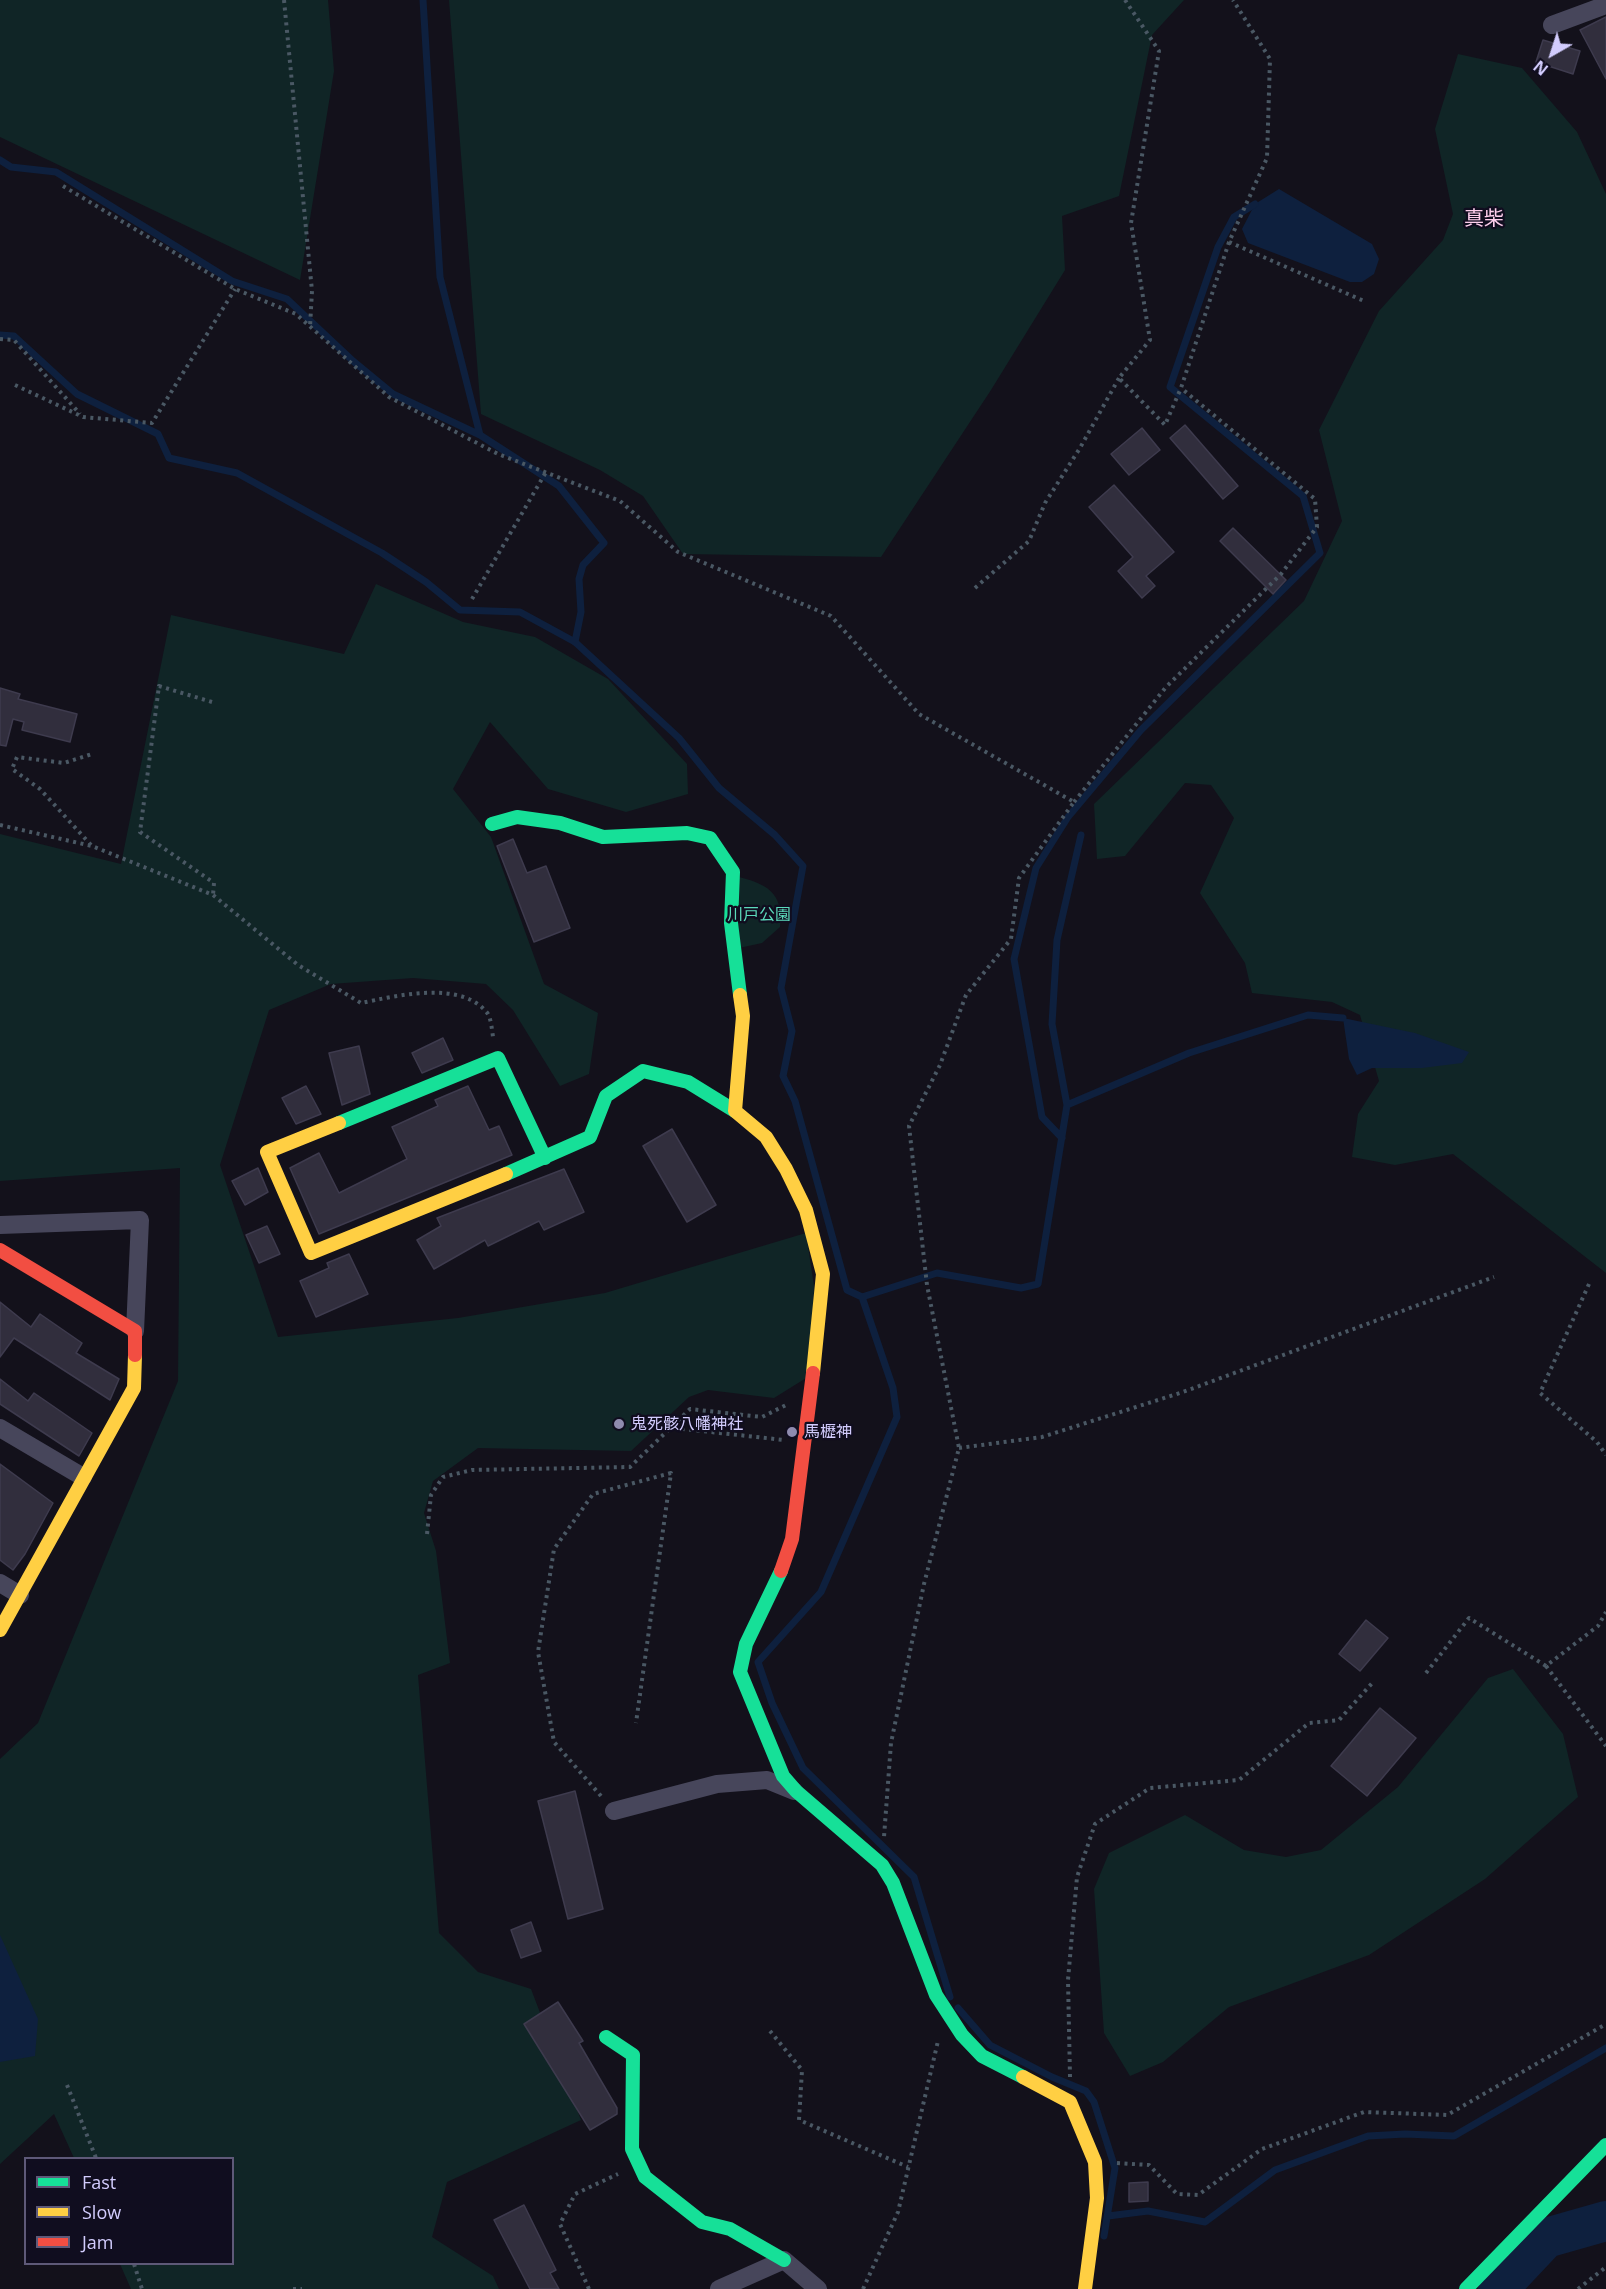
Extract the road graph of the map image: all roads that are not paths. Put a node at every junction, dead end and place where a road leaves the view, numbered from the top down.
1 (1606, 5) edge
2 (1552, 25) dead end
3 (492, 824) dead end
4 (735, 1111) junction
5 (546, 1158) junction
6 (0, 1225) edge
7 (0, 1250) edge
8 (135, 1331) junction
9 (0, 1428) edge
10 (83, 1477) junction
11 (0, 1583) edge
12 (20, 1595) junction
13 (0, 1630) edge
14 (796, 1791) junction
15 (614, 1811) road end
16 (606, 2037) dead end
17 (1606, 2145) edge
18 (784, 2260) junction
19 (719, 2289) edge
20 (818, 2289) edge
21 (1085, 2289) edge
22 (1466, 2289) edge

1 - 2 street
3 - 4 street
4 - 5 street
4 - 14 street
5 - 5 street
6 - 8 street
7 - 8 street
8 - 10 street
9 - 10 street
10 - 12 street
11 - 12 street
12 - 13 street
14 - 15 street
14 - 21 street
16 - 18 street
17 - 22 street
18 - 19 street
18 - 20 street

